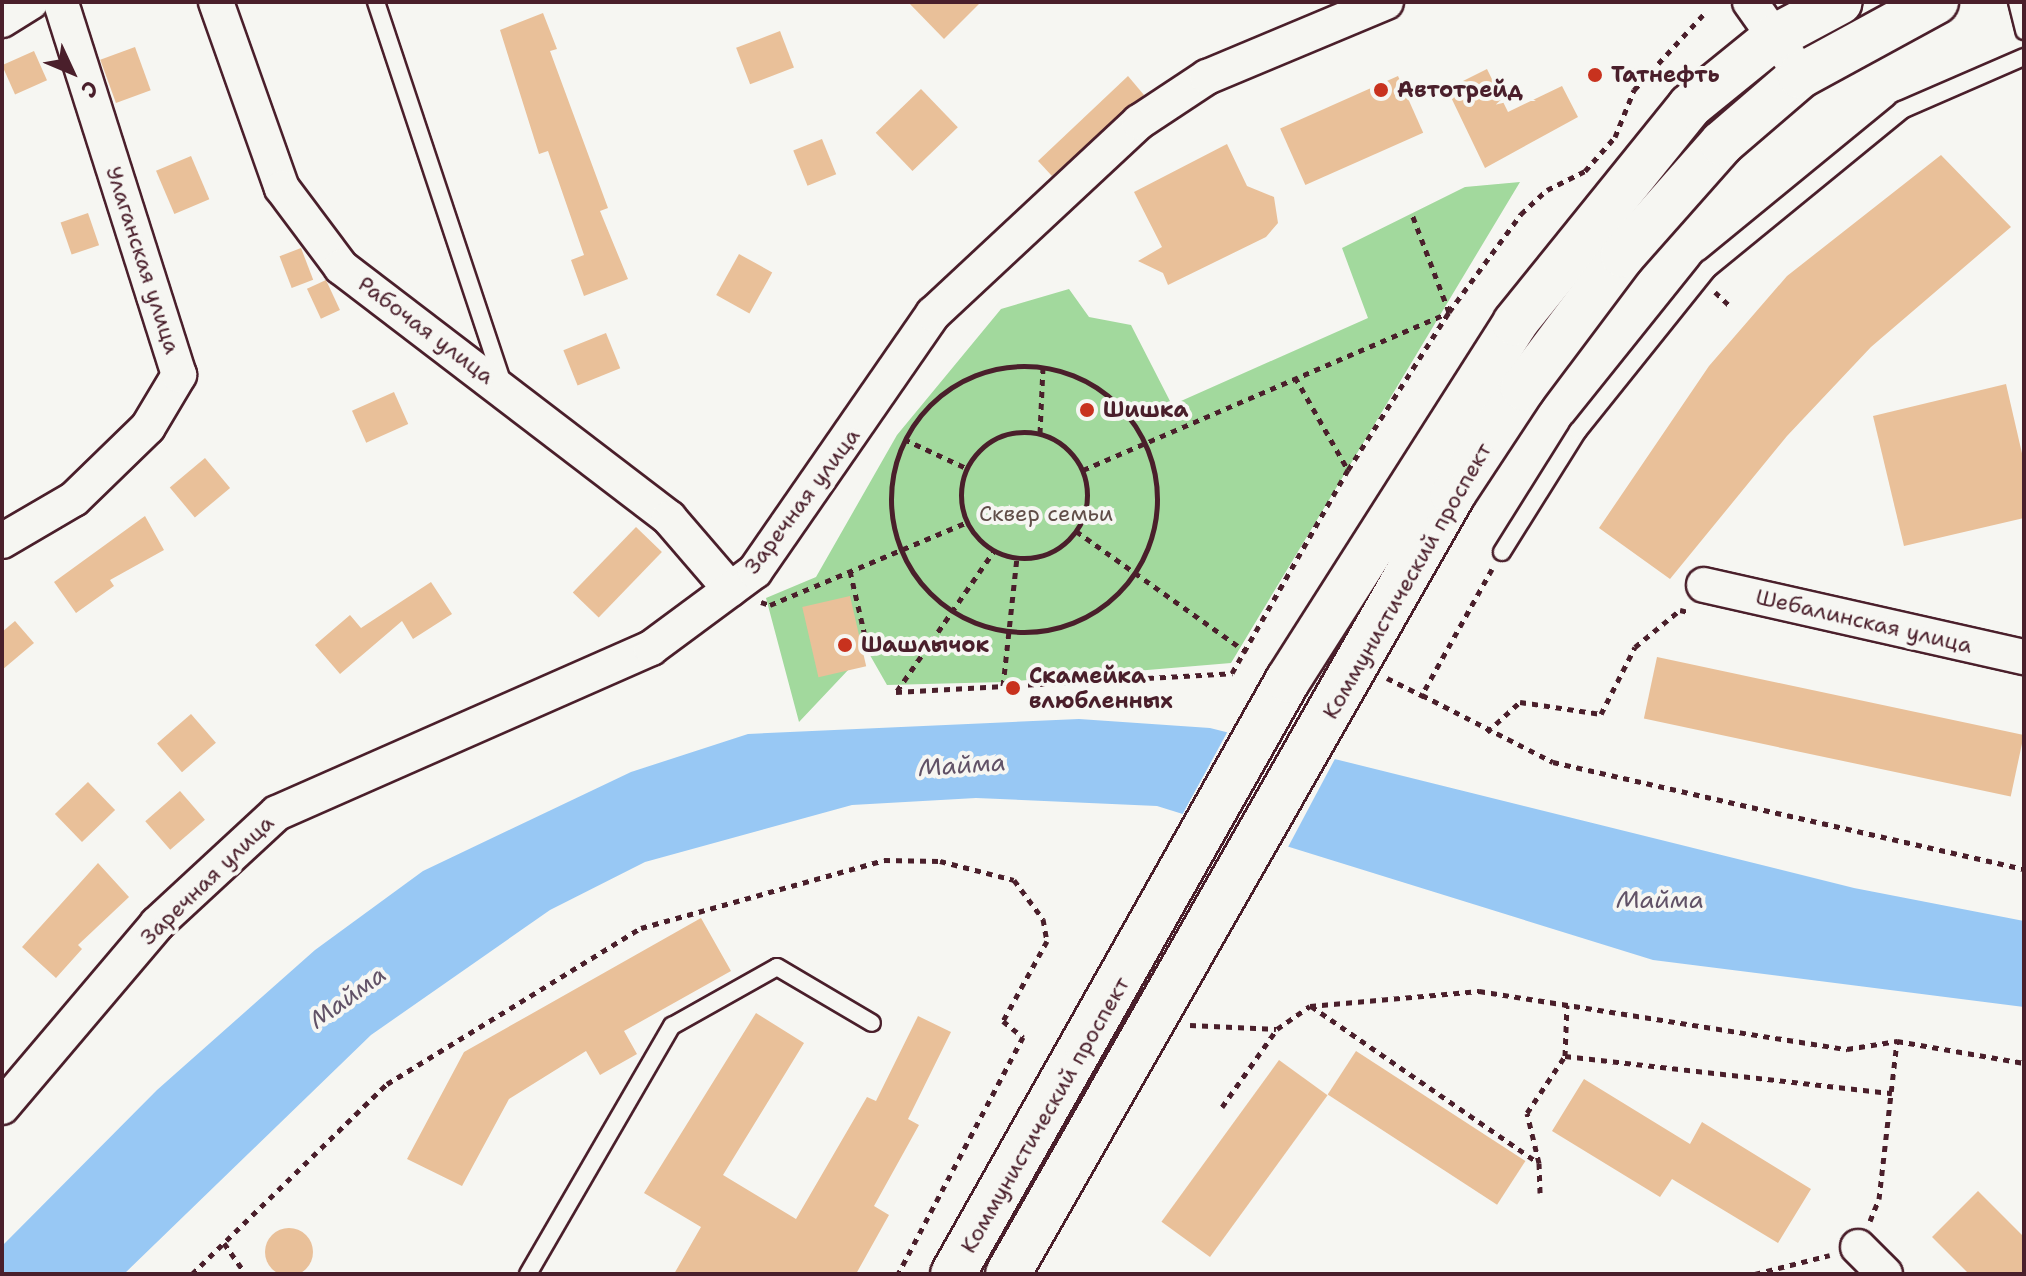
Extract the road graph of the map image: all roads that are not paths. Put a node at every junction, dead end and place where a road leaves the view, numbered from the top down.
1 (31, 2) edge
2 (61, 2) edge
3 (216, 2) edge
4 (376, 2) edge
5 (1386, 2) edge
6 (1750, 2) edge
7 (1840, 2) edge
8 (1936, 2) edge
9 (2017, 2) edge
10 (2, 20) edge
11 (2024, 31) edge
12 (1776, 36) junction
13 (2024, 57) edge
14 (1800, 76) junction
15 (504, 389) junction
16 (2, 541) edge
17 (1502, 552) road end
18 (730, 589) junction
19 (1700, 599) road end
20 (2024, 657) edge
21 (872, 1023) dead end
22 (2, 1107) edge
23 (1858, 1247) road end
24 (528, 1274) edge
25 (953, 1274) edge
26 (1008, 1274) edge
27 (1885, 1274) edge

1 - 10 street
2 - 16 street, Улаганская улица
3 - 15 street, Рабочая улица
4 - 15 lane
5 - 18 street, Заречная улица
6 - 12 street
7 - 12 main road, Коммунистический проспект
8 - 14 main road, Коммунистический проспект
9 - 11 lane
12 - 14 street
12 - 25 main road, Коммунистический проспект
13 - 17 lane
14 - 26 main road, Коммунистический проспект
15 - 18 street, Рабочая улица
18 - 22 street, Заречная улица
19 - 20 street, Шебалинская улица
21 - 24 lane
23 - 27 street

